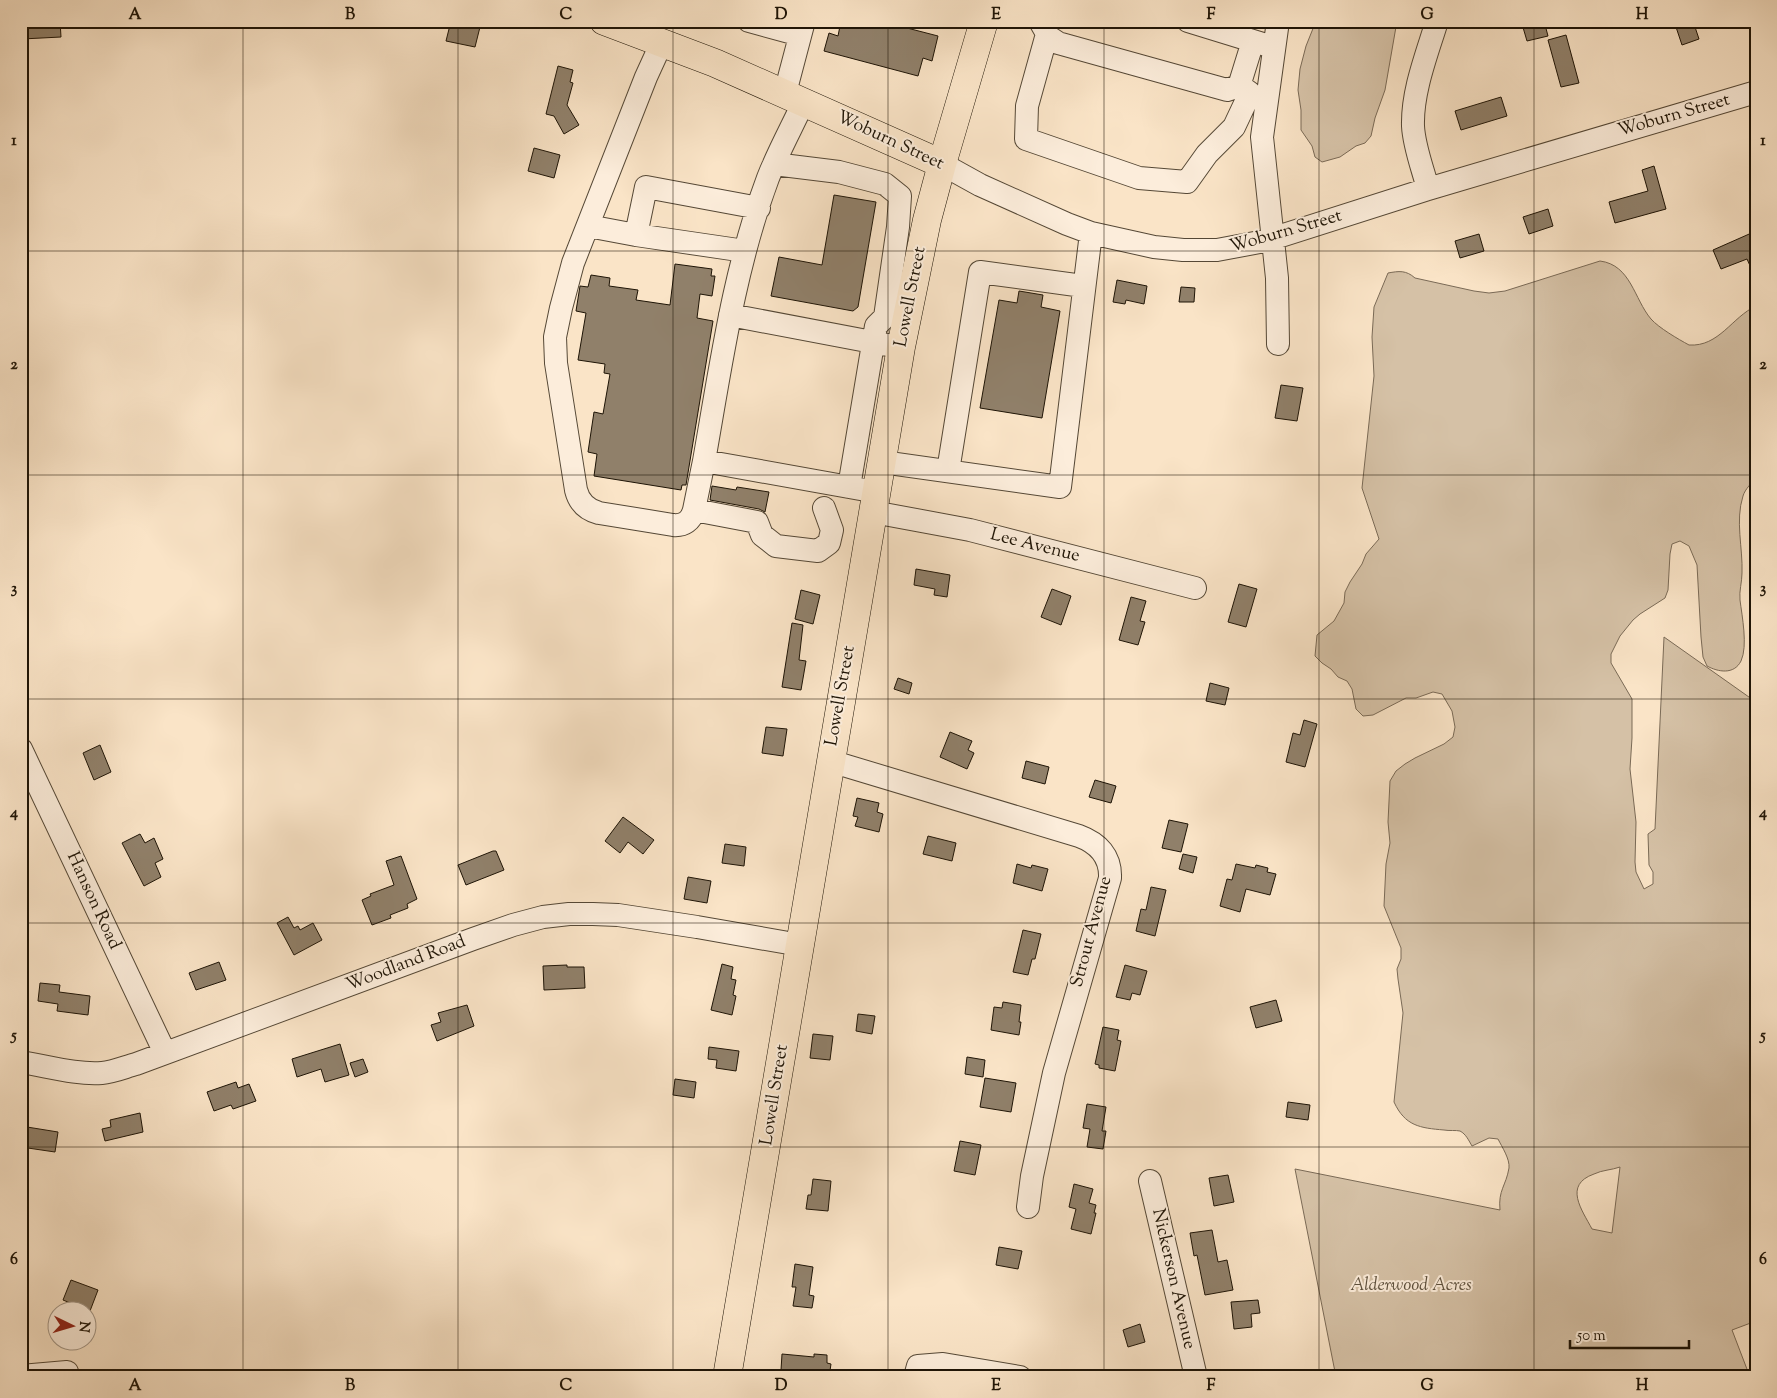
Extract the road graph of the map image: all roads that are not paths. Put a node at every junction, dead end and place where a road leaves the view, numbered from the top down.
1 (605, 21) edge
2 (984, 21) edge
3 (1188, 21) edge
4 (1278, 21) edge
5 (1437, 21) edge
6 (762, 23) edge
7 (802, 28) edge
8 (1044, 28) edge
9 (662, 42) junction
10 (1264, 45) junction
11 (1238, 85) junction
12 (1756, 92) edge
13 (794, 97) junction
14 (774, 164) junction
15 (942, 164) junction
16 (1428, 189) junction
17 (758, 208) junction
18 (588, 226) junction
19 (1091, 232) junction
20 (636, 235) junction
21 (1272, 238) junction
22 (746, 250) junction
23 (1083, 286) junction
24 (730, 315) junction
25 (896, 318) junction
26 (875, 342) junction
27 (1278, 344) dead end
28 (902, 347) junction
29 (704, 461) junction
30 (882, 462) junction
31 (948, 471) junction
32 (849, 487) junction
33 (875, 502) junction
34 (824, 508) dead end
35 (694, 510) junction
36 (1195, 588) dead end
37 (21, 749) edge
38 (830, 762) junction
39 (800, 945) junction
40 (165, 1053) junction
41 (21, 1062) edge
42 (1150, 1181) dead end
43 (1028, 1207) dead end
44 (67, 1372) dead end
45 (21, 1376) edge
46 (727, 1377) edge
47 (915, 1377) edge
48 (1020, 1377) edge
49 (1196, 1377) edge

1 - 9 main road, Woburn Street
2 - 15 main road, Lowell Street
3 - 10 street
4 - 10 street
5 - 16 street
6 - 7 street
7 - 13 street
8 - 11 street
8 - 11 street
9 - 13 main road, Woburn Street
9 - 18 street
10 - 11 street
10 - 21 street
12 - 16 street, Woburn Street
13 - 14 street
13 - 15 main road, Woburn Street
14 - 17 street
14 - 25 street
15 - 19 street, Woburn Street
15 - 25 main road, Lowell Street
16 - 21 street, Woburn Street
17 - 20 street
17 - 22 street
18 - 20 street
18 - 35 street
19 - 21 street, Woburn Street
19 - 23 street
20 - 22 street
21 - 27 street
22 - 24 street
23 - 31 street
23 - 31 street
24 - 26 street
24 - 29 street
25 - 26 street
25 - 28 main road, Lowell Street
26 - 28 street
26 - 32 street
28 - 30 main road, Lowell Street
29 - 32 street, Lee Avenue
29 - 35 street
30 - 31 street
30 - 33 main road, Lowell Street
32 - 33 street, Lee Avenue
33 - 36 street, Lee Avenue
33 - 38 main road, Lowell Street
34 - 35 street
37 - 40 street, Hanson Road
38 - 39 main road, Lowell Street
38 - 43 street, Strout Avenue
39 - 40 street, Woodland Road
39 - 46 main road, Lowell Street
40 - 41 street, Woodland Road
42 - 49 street, Nickerson Avenue
44 - 45 street
47 - 48 street

